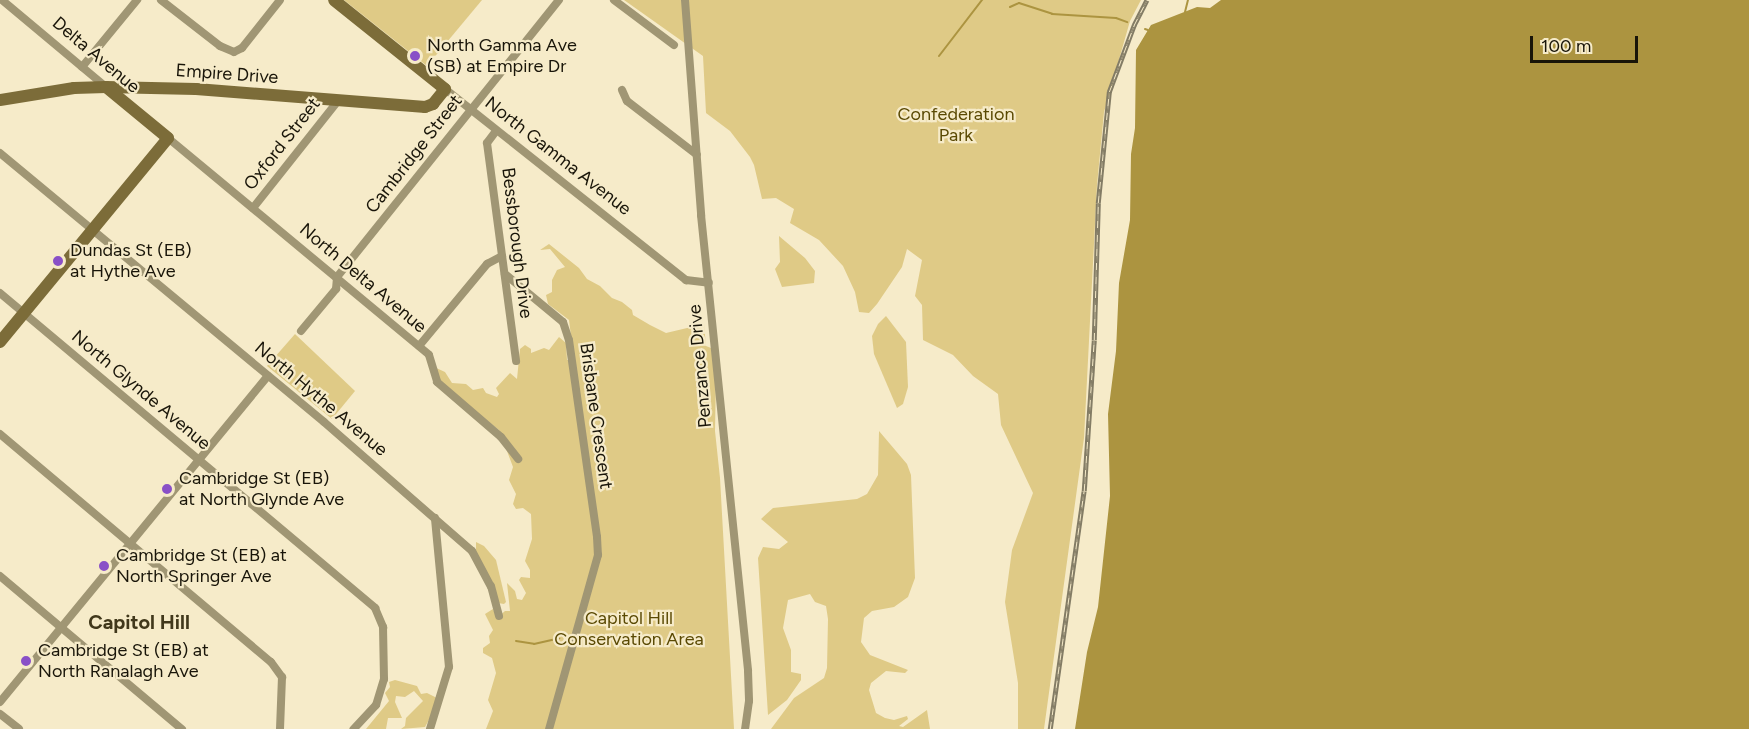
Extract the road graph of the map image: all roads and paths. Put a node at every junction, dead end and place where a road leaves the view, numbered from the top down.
1 (2, 0) edge
2 (137, 0) edge
3 (161, 0) edge
4 (280, 0) edge
5 (334, 0) edge
6 (559, 0) edge
7 (614, 0) edge
8 (686, 0) edge
9 (674, 45) dead end
10 (82, 67) junction
11 (106, 87) junction
12 (445, 89) junction
13 (622, 90) dead end
14 (0, 100) edge
15 (337, 102) junction
16 (470, 110) junction
17 (496, 131) junction
18 (168, 138) junction
19 (0, 153) edge
20 (697, 155) junction
21 (253, 208) junction
22 (92, 229) junction
23 (502, 256) junction
24 (505, 274) junction
25 (337, 278) junction
26 (709, 283) junction
27 (0, 293) edge
28 (24, 313) junction
29 (301, 332) dead end
30 (0, 342) edge
31 (419, 346) junction
32 (516, 361) dead end
33 (268, 376) junction
34 (0, 434) edge
35 (518, 459) dead end
36 (199, 460) junction
37 (435, 518) junction
38 (130, 543) junction
39 (0, 576) edge
40 (499, 616) dead end
41 (62, 627) junction
42 (0, 702) edge
43 (0, 714) edge
44 (19, 729) edge
45 (182, 729) edge
46 (280, 729) edge
47 (354, 729) edge
48 (430, 729) edge
49 (549, 729) edge
50 (745, 729) edge

1 - 10 street, Delta Avenue
2 - 10 street
3 - 4 street
5 - 12 street, North Gamma Avenue
6 - 16 street, Cambridge Street
7 - 9 street
8 - 20 street, Penzance Drive
10 - 11 street, Delta Avenue
11 - 14 street, Empire Drive
11 - 15 street, Empire Drive
11 - 18 street, Delta Avenue
12 - 15 street, Empire Drive
12 - 16 street, North Gamma Avenue
13 - 20 street
15 - 21 street, Oxford Street
16 - 17 street, North Gamma Avenue
16 - 25 street, Cambridge Street
17 - 23 street, Bessborough Drive
17 - 26 street, North Gamma Avenue
18 - 21 street, North Delta Avenue
18 - 22 street
19 - 22 street, North Hythe Avenue
20 - 26 street, Penzance Drive
21 - 25 street, North Delta Avenue
22 - 28 street
22 - 33 street, North Hythe Avenue
23 - 24 street, Bessborough Drive
23 - 31 street
24 - 32 street, Bessborough Drive
24 - 49 street, Brisbane Crescent
25 - 29 street, Cambridge Street
25 - 31 street, North Delta Avenue
26 - 50 street, Penzance Drive
27 - 28 street, North Glynde Avenue
28 - 30 street
28 - 36 street, North Glynde Avenue
31 - 35 street, North Delta Avenue
33 - 36 street
33 - 37 street, North Hythe Avenue
34 - 38 street
36 - 38 street
36 - 47 street, North Glynde Avenue
37 - 40 street, North Hythe Avenue
37 - 48 street
38 - 41 street
38 - 46 street
39 - 41 street
41 - 42 street
41 - 45 street
43 - 44 street

